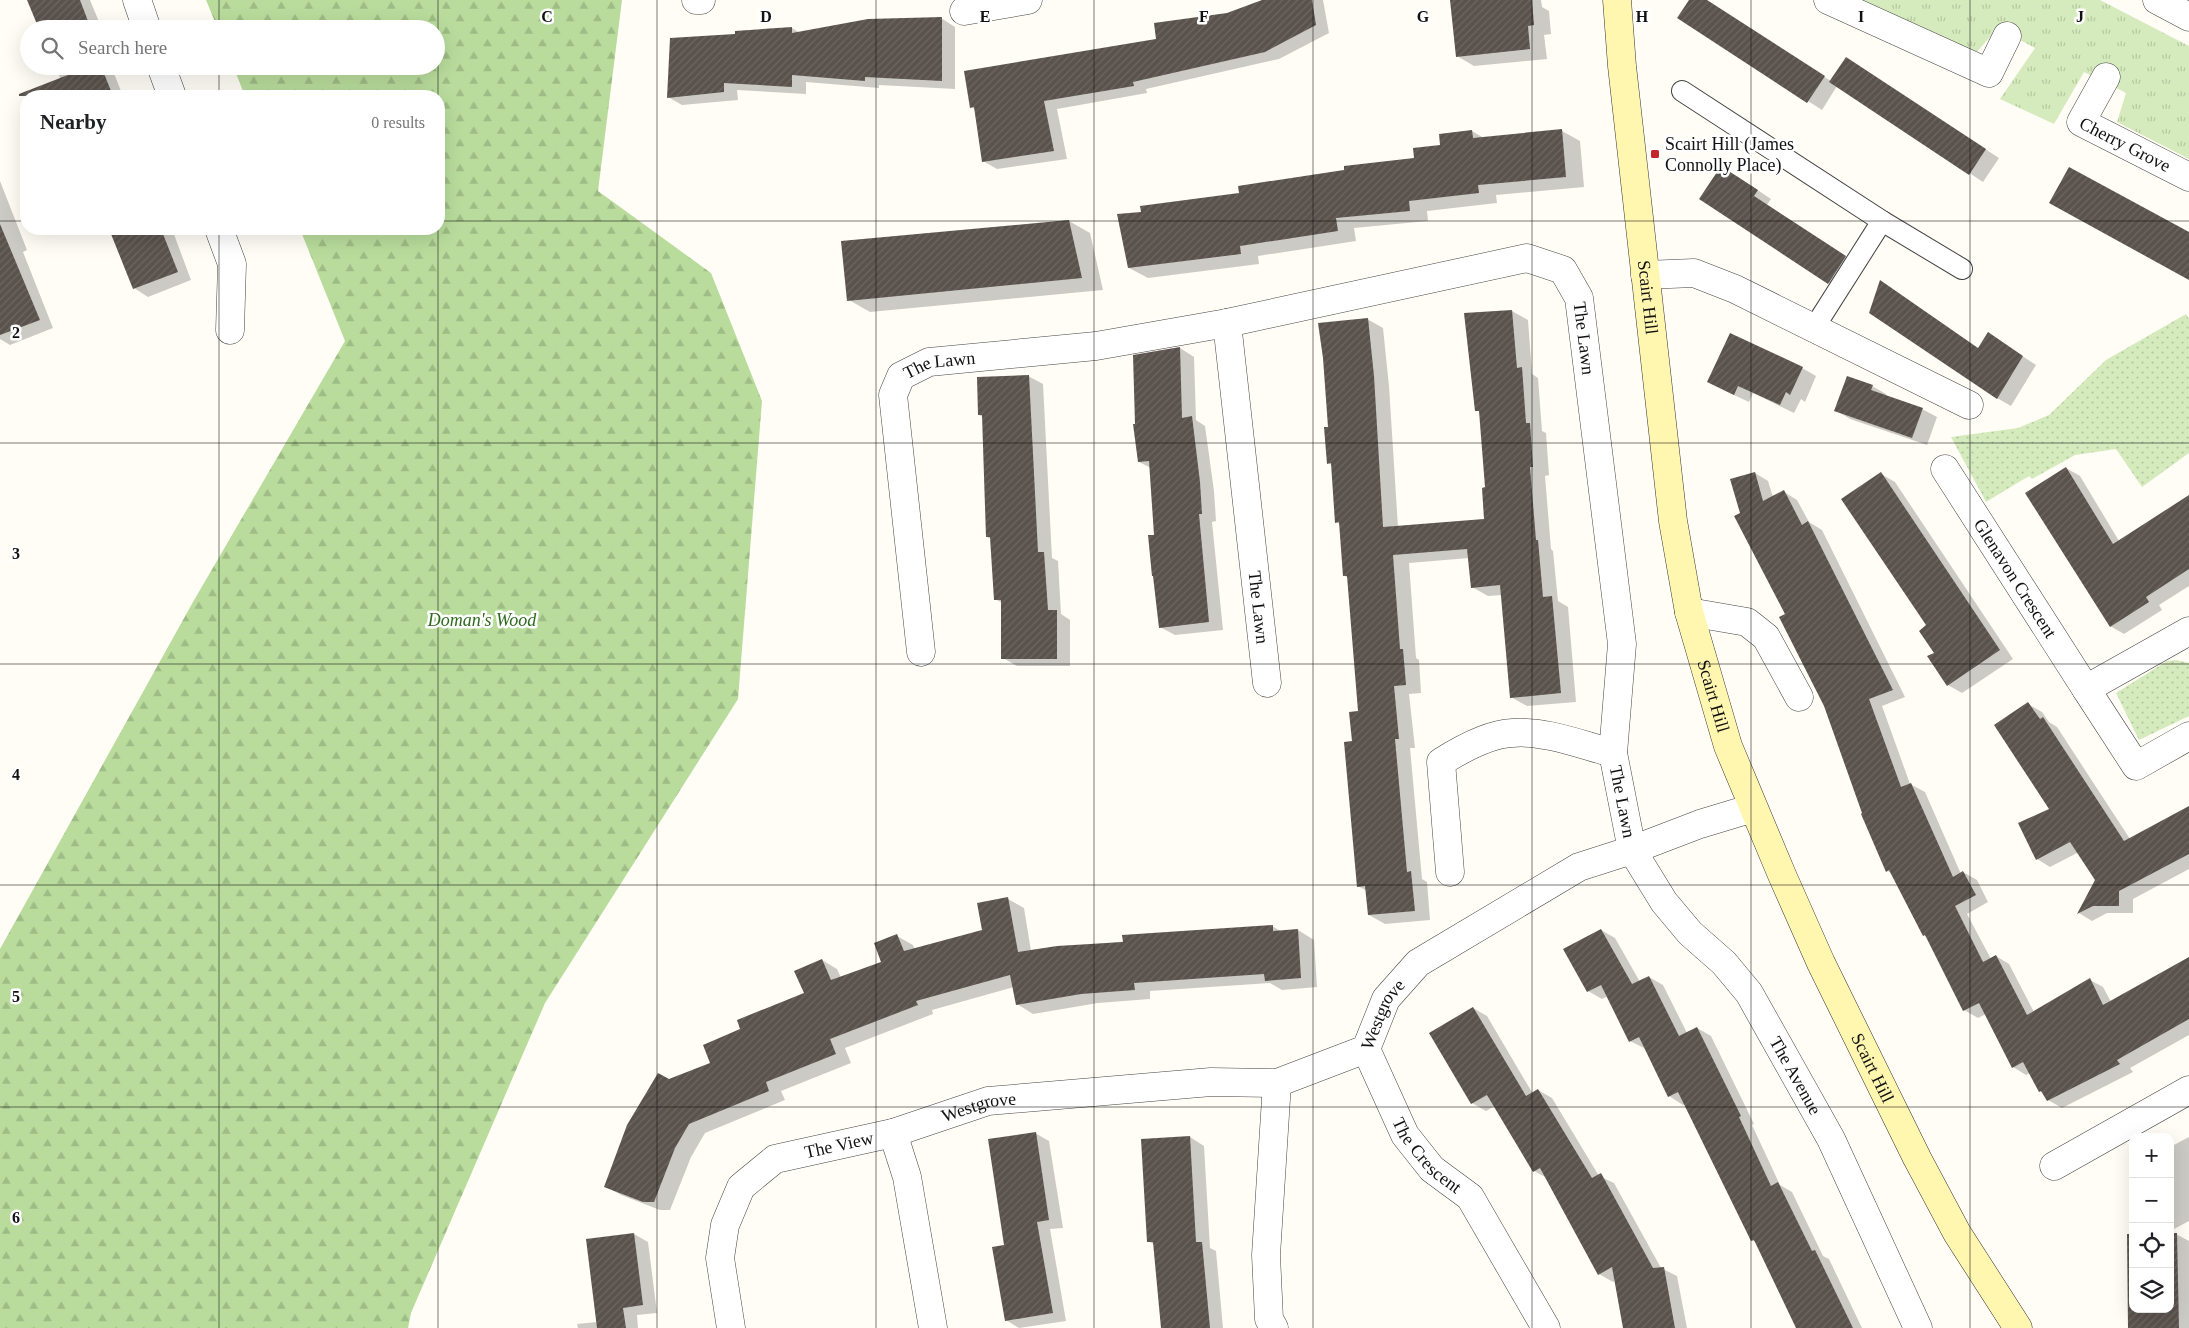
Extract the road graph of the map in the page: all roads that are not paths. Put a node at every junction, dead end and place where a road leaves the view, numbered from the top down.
1 (137, 0) edge
2 (696, 0) edge
3 (701, 0) edge
4 (1028, 0) edge
5 (1617, 0) edge
6 (1828, 0) edge
7 (2158, 0) edge
8 (964, 11) dead end
9 (2189, 16) edge
10 (144, 20) edge
11 (2008, 36) dead end
12 (164, 75) edge
13 (2106, 77) dead end
14 (170, 90) edge
15 (1682, 90) dead end
16 (2189, 177) edge
17 (1882, 222) junction
18 (221, 235) edge
19 (1962, 269) dead end
20 (1645, 275) junction
21 (1227, 323) junction
22 (1814, 328) junction
23 (230, 330) dead end
24 (1969, 406) dead end
25 (1945, 469) dead end
26 (1689, 612) junction
27 (2189, 631) edge
28 (921, 652) dead end
29 (1267, 683) dead end
30 (2086, 689) junction
31 (1798, 697) dead end
32 (2189, 736) edge
33 (1613, 753) junction
34 (1754, 808) junction
35 (1632, 850) junction
36 (1450, 872) dead end
37 (1366, 1049) junction
38 (1277, 1083) junction
39 (2189, 1090) edge
40 (893, 1133) junction
41 (2054, 1166) dead end
42 (731, 1328) edge
43 (934, 1328) edge
44 (1274, 1328) edge
45 (1546, 1328) edge
46 (1918, 1328) edge
47 (2018, 1328) edge

1 - 10 street
2 - 3 street
4 - 8 street
5 - 20 street, Scairt Hill
6 - 11 street
7 - 9 street
12 - 14 street
13 - 16 street, Cherry Grove
15 - 17 lane
17 - 19 lane
17 - 22 lane
18 - 23 street
20 - 22 street
20 - 26 street, Scairt Hill
21 - 28 street, The Lawn
21 - 29 street, The Lawn
21 - 33 street, The Lawn
22 - 24 street
25 - 30 street, Glenavon Crescent
26 - 31 street
26 - 34 street, Scairt Hill
27 - 30 street
30 - 32 street, Glenavon Crescent
33 - 35 street, The Lawn
33 - 36 street, The Lawn
34 - 35 street, Westgrove
34 - 47 street, Scairt Hill
35 - 37 street, Westgrove
35 - 46 street, The Avenue
37 - 38 street, Westgrove
37 - 45 street, The Crescent
38 - 40 street, Westgrove
38 - 44 street
39 - 41 street
40 - 42 street, The View
40 - 43 street, The View

